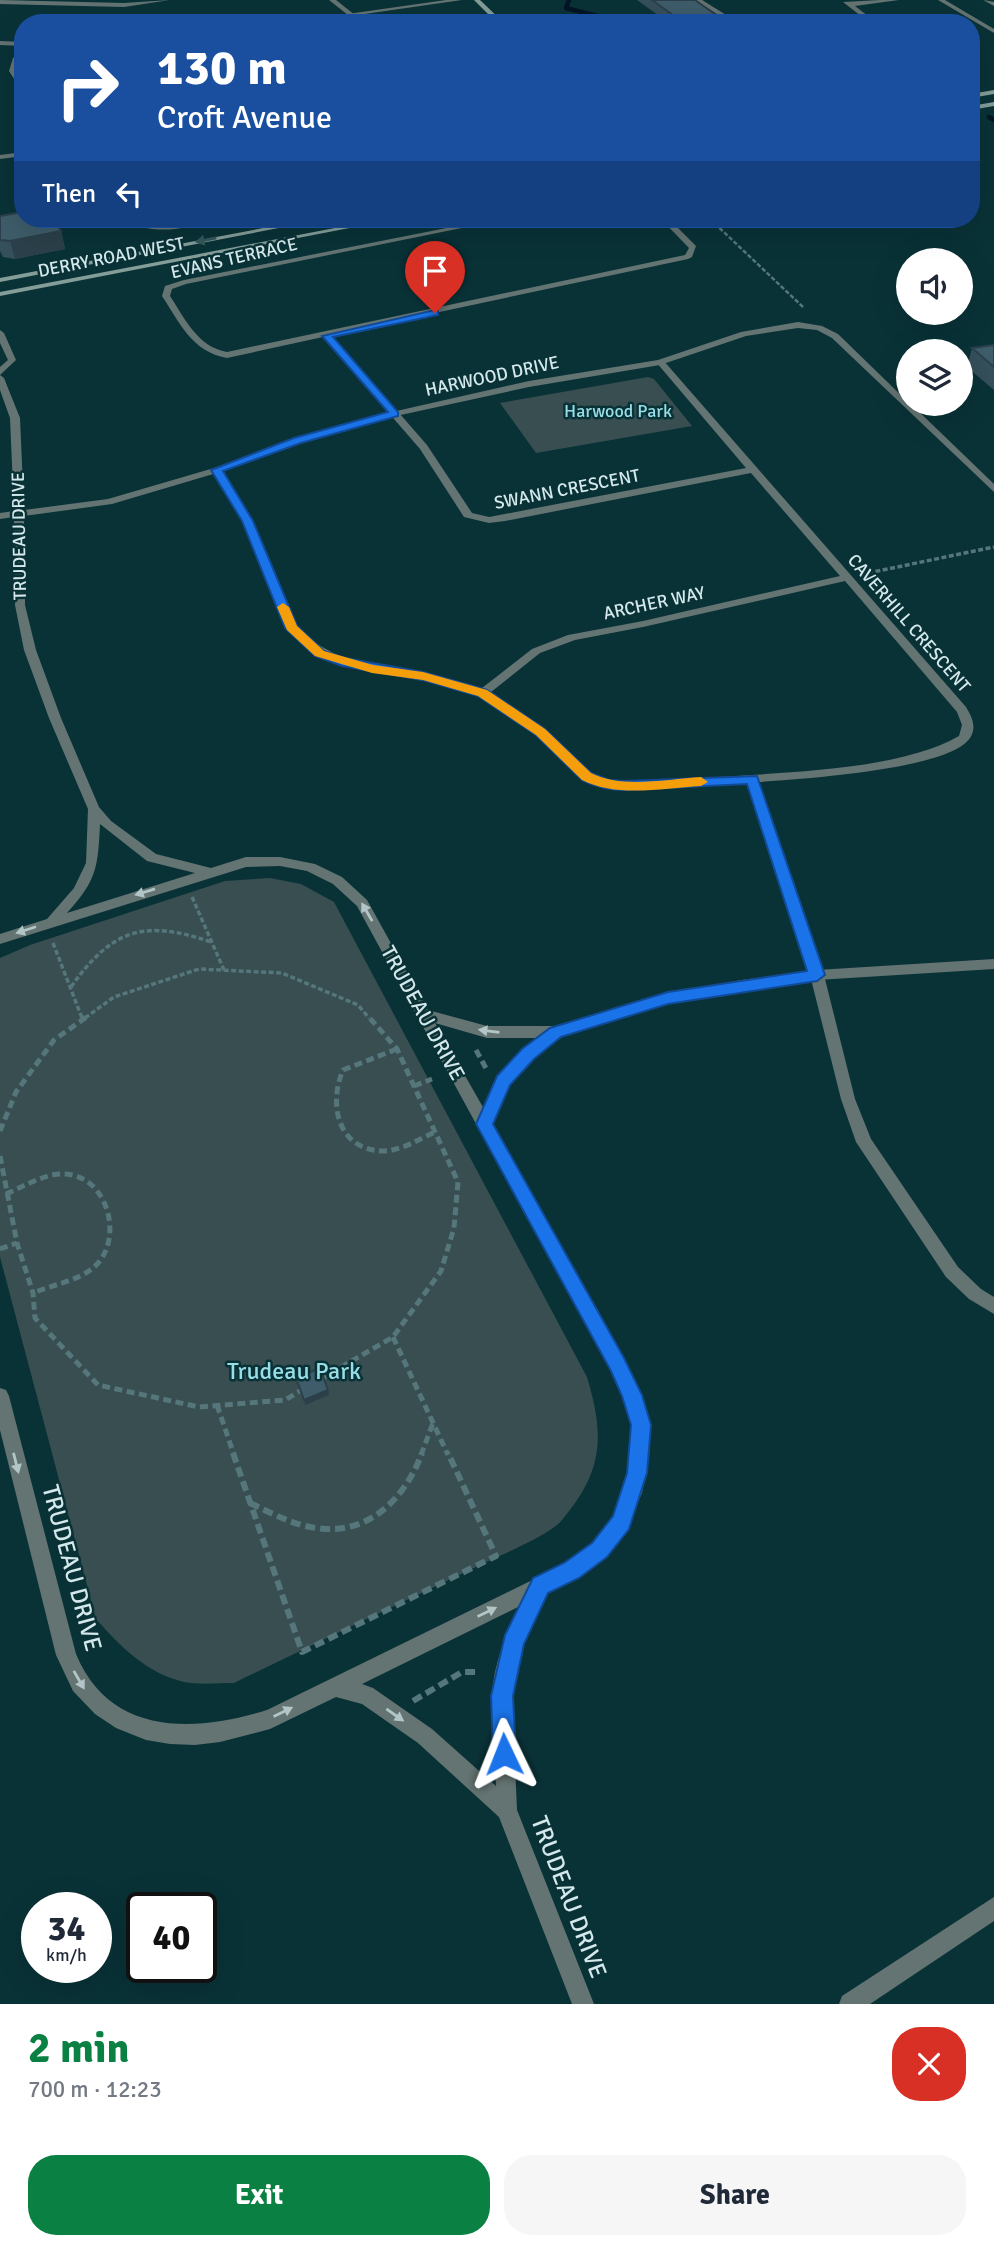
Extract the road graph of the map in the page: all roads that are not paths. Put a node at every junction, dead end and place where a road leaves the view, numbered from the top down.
1 (167, 0) edge
2 (332, 0) edge
3 (459, 0) edge
4 (477, 0) edge
5 (698, 0) edge
6 (842, 0) edge
7 (896, 0) edge
8 (941, 0) edge
9 (987, 0) edge
10 (0, 2) edge
11 (87, 2) edge
12 (994, 4) edge
13 (850, 5) junction
14 (348, 13) junction
15 (342, 14) edge
16 (492, 14) edge
17 (721, 14) edge
18 (862, 14) edge
19 (964, 14) edge
20 (274, 228) edge
21 (346, 228) edge
22 (457, 228) edge
23 (674, 228) edge
24 (0, 280) edge
25 (0, 294) edge
26 (0, 333) edge
27 (327, 336) junction
28 (660, 362) junction
29 (0, 372) edge
30 (0, 378) edge
31 (395, 414) junction
32 (754, 469) junction
33 (216, 470) junction
34 (994, 489) edge
35 (19, 514) junction
36 (0, 516) edge
37 (846, 578) junction
38 (483, 693) junction
39 (752, 779) junction
40 (94, 808) junction
41 (210, 872) junction
42 (52, 921) junction
43 (0, 939) edge
44 (994, 964) edge
45 (817, 975) junction
46 (424, 1014) junction
47 (556, 1032) junction
48 (485, 1124) junction
49 (994, 1306) edge
50 (0, 1396) edge
51 (540, 1586) junction
52 (334, 1687) junction
53 (507, 1810) junction
54 (994, 1908) edge
55 (583, 2004) edge
56 (850, 2004) edge

1 - 11 street
2 - 14 street
3 - 14 street
4 - 16 main road
5 - 17 street
6 - 13 street
7 - 13 street
8 - 19 street
9 - 12 street
10 - 11 street
13 - 18 street
14 - 15 street
20 -> 24 main road, DERRY ROAD WEST
21 - 25 main road, DERRY ROAD WEST
22 - 27 street, EVANS TERRACE
23 - 27 street, EVANS TERRACE
26 - 29 street
27 - 31 street
28 - 31 street, HARWOOD DRIVE
28 - 32 street, CAVERHILL CRESCENT
28 - 34 street, HARWOOD DRIVE
30 - 35 street, TRUDEAU DRIVE
31 - 32 street, SWANN CRESCENT
31 - 33 street, HARWOOD DRIVE
32 - 37 street, CAVERHILL CRESCENT
33 - 35 street, HARWOOD DRIVE
33 - 38 street, CAVERHILL CRESCENT
35 - 36 street, HARWOOD DRIVE
35 - 40 street, TRUDEAU DRIVE
37 - 38 street, ARCHER WAY
37 - 39 street, CAVERHILL CRESCENT
38 - 39 street, CAVERHILL CRESCENT
39 - 45 street
40 - 41 street, TRUDEAU DRIVE
40 - 42 street, TRUDEAU DRIVE
41 -> 42 street, TRUDEAU DRIVE
46 -> 41 street, TRUDEAU DRIVE
42 -> 43 street, TRUDEAU DRIVE
44 - 45 street
45 - 47 street
45 - 49 street
47 -> 46 street
46 - 48 street, TRUDEAU DRIVE
47 - 48 street
48 - 51 street, TRUDEAU DRIVE
50 -> 52 street, TRUDEAU DRIVE
52 -> 51 street, TRUDEAU DRIVE
51 - 53 street, TRUDEAU DRIVE
52 -> 53 street, TRUDEAU DRIVE
53 - 55 street, TRUDEAU DRIVE
54 - 56 street

